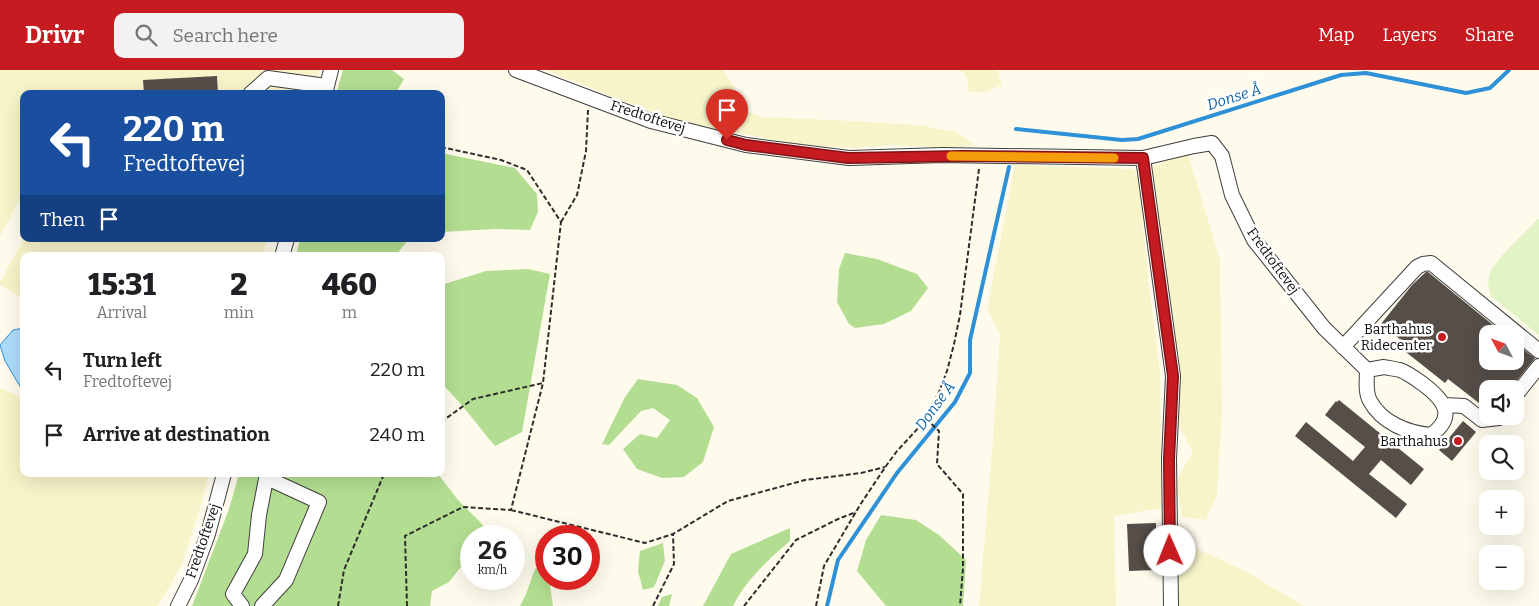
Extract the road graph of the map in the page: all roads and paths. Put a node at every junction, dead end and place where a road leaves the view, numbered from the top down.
1 (331, 70) edge
2 (516, 70) edge
3 (254, 90) edge
4 (325, 90) edge
5 (589, 97) junction
6 (445, 148) edge
7 (981, 156) junction
8 (1143, 158) junction
9 (561, 222) junction
10 (1343, 347) junction
11 (1539, 351) edge
12 (1539, 366) edge
13 (1367, 370) junction
14 (543, 383) junction
15 (1524, 385) edge
16 (1445, 405) junction
17 (925, 418) junction
18 (1479, 418) edge
19 (445, 419) edge
20 (886, 466) junction
21 (223, 477) edge
22 (267, 477) edge
23 (269, 477) edge
24 (383, 477) edge
25 (511, 510) junction
26 (856, 512) junction
27 (673, 534) junction
28 (178, 606) edge
29 (242, 606) edge
30 (262, 606) edge
31 (338, 606) edge
32 (407, 606) edge
33 (653, 606) edge
34 (744, 606) edge
35 (816, 606) edge
36 (960, 606) edge
37 (1171, 606) edge

1 - 4 street
2 - 5 street, Fredtoftevej
3 - 4 street
5 - 7 street, Fredtoftevej
5 - 9 path
6 - 9 path
7 - 8 street, Fredtoftevej
7 - 17 path
8 - 10 street, Fredtoftevej
8 - 37 street
9 - 14 path
10 - 11 street
10 - 13 street, Fredtoftevej
12 - 15 street
13 - 16 street
13 - 16 street
14 - 19 path
14 - 25 path
16 - 18 street
17 - 20 path
17 - 36 path
20 - 26 path
20 - 27 path
21 - 28 street, Fredtoftevej
22 - 29 street
23 - 30 street
24 - 31 path
25 - 27 path
25 - 32 path
26 - 34 path
26 - 35 path
27 - 33 path

